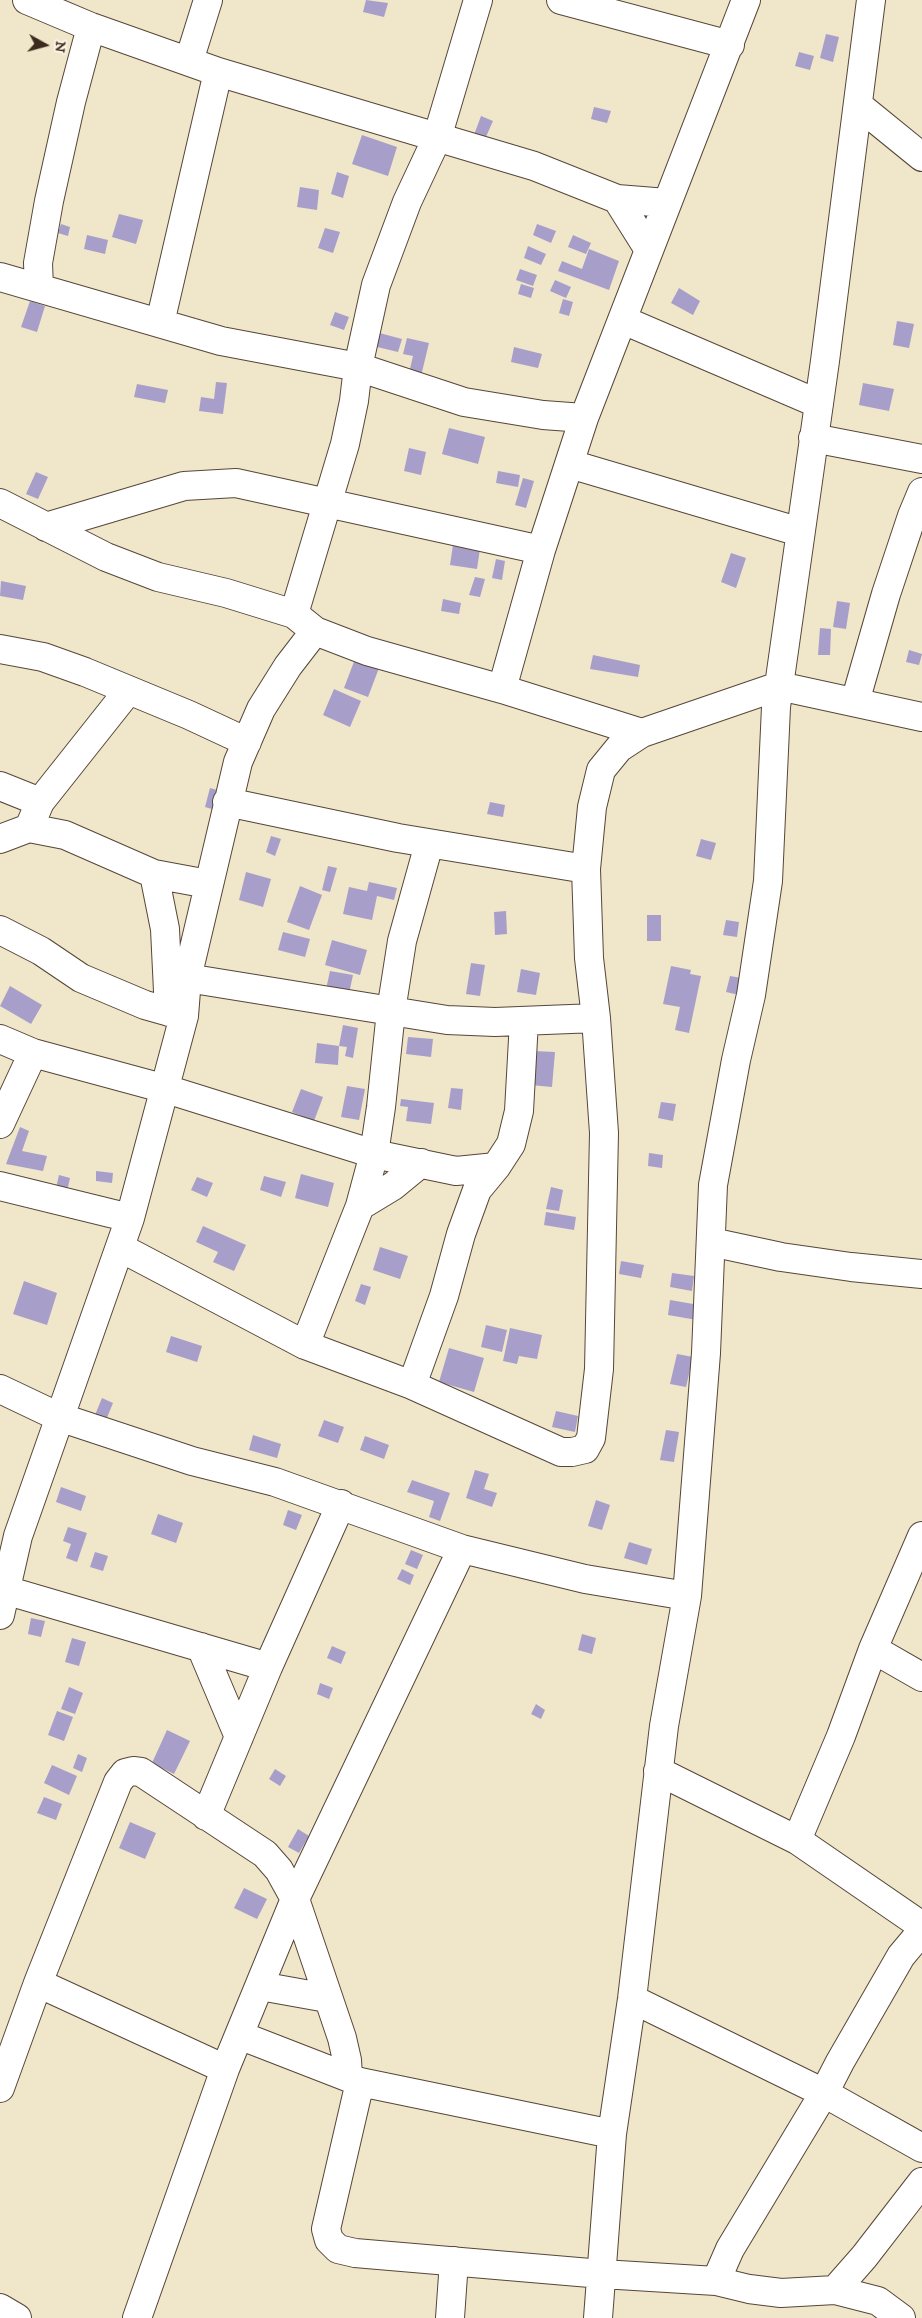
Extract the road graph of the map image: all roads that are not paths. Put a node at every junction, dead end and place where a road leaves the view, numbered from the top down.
1 (27, 0) edge
2 (208, 0) edge
3 (478, 0) edge
4 (561, 0) edge
5 (746, 0) edge
6 (871, 0) edge
7 (92, 27) junction
8 (730, 45) junction
9 (189, 61) junction
10 (218, 72) junction
11 (858, 105) junction
12 (437, 138) junction
13 (922, 157) edge
14 (617, 199) junction
15 (667, 203) junction
16 (649, 250) junction
17 (0, 276) edge
18 (39, 288) junction
19 (623, 320) junction
20 (160, 323) junction
21 (358, 367) junction
22 (818, 404) junction
23 (584, 418) junction
24 (813, 438) junction
25 (922, 459) edge
26 (570, 464) junction
27 (922, 492) edge
28 (0, 503) edge
29 (328, 503) junction
30 (46, 527) junction
31 (800, 532) junction
32 (541, 550) junction
33 (294, 614) junction
34 (315, 631) junction
35 (0, 649) edge
36 (779, 686) junction
37 (502, 689) junction
38 (128, 691) junction
39 (855, 702) junction
40 (922, 718) edge
41 (642, 733) junction
42 (247, 742) junction
43 (0, 786) edge
44 (40, 802) junction
45 (227, 802) junction
46 (29, 828) junction
47 (0, 839) edge
48 (429, 844) junction
49 (586, 869) junction
50 (154, 874) junction
51 (208, 884) junction
52 (0, 930) edge
53 (187, 978) junction
54 (391, 1011) junction
55 (176, 1014) junction
56 (596, 1018) junction
57 (524, 1021) junction
58 (0, 1039) edge
59 (33, 1053) junction
60 (166, 1089) junction
61 (0, 1124) edge
62 (374, 1154) junction
63 (421, 1163) junction
64 (496, 1167) junction
65 (456, 1171) junction
66 (0, 1186) edge
67 (477, 1190) junction
68 (360, 1206) junction
69 (130, 1218) junction
70 (711, 1242) junction
71 (121, 1248) junction
72 (922, 1274) edge
73 (305, 1345) junction
74 (412, 1385) junction
75 (0, 1389) edge
76 (59, 1417) junction
77 (342, 1504) junction
78 (922, 1536) edge
79 (462, 1549) junction
80 (687, 1596) junction
81 (2, 1602) edge
82 (201, 1647) junction
83 (873, 1649) junction
84 (232, 1656) junction
85 (268, 1667) junction
86 (922, 1677) edge
87 (256, 1696) junction
88 (239, 1737) junction
89 (658, 1772) junction
90 (206, 1816) junction
91 (796, 1840) junction
92 (295, 1899) junction
93 (922, 1926) edge
94 (922, 1932) edge
95 (38, 1983) junction
96 (260, 1986) junction
97 (327, 1998) junction
98 (632, 1999) junction
99 (239, 2036) junction
100 (225, 2069) junction
101 (354, 2079) junction
102 (0, 2088) edge
103 (824, 2093) junction
104 (612, 2134) junction
105 (922, 2148) edge
106 (918, 2190) edge
107 (864, 2257) junction
108 (454, 2261) junction
109 (602, 2274) junction
110 (716, 2281) junction
111 (835, 2290) junction
112 (878, 2301) junction
113 (0, 2308) edge
114 (17, 2318) edge
115 (137, 2318) edge
116 (450, 2318) edge
117 (598, 2318) edge
118 (901, 2318) edge
119 (907, 2318) edge

1 - 7 street
2 - 9 street
3 - 12 street
4 - 8 street
5 - 8 street
6 - 11 street
7 - 9 street
7 - 18 street
8 - 15 street
9 - 10 street
10 - 12 street
10 - 20 street
11 - 13 street
11 - 22 street
12 - 14 street
12 - 21 street
14 - 15 street
14 - 16 street
15 - 16 street
16 - 19 street
17 - 18 street
18 - 20 street
19 - 22 street
19 - 23 street
20 - 21 street
21 - 23 street
21 - 29 street
22 - 24 street
23 - 26 street
24 - 25 street
24 - 31 street
26 - 31 street
26 - 32 street
27 - 39 street
28 - 30 street
29 - 30 street
29 - 32 street
29 - 33 street
30 - 33 street
31 - 36 street
32 - 37 street
33 - 34 street
34 - 37 street
34 - 42 street
35 - 38 street
36 - 39 street
36 - 41 street
36 - 70 street
37 - 41 street
38 - 42 street
38 - 44 street
39 - 40 street
41 - 49 street
42 - 45 street
43 - 44 street
44 - 46 street
45 - 48 street
45 - 51 street
46 - 47 street
46 - 50 street
48 - 49 street
48 - 54 street
49 - 56 street
50 - 51 street
50 - 55 street
51 - 53 street
52 - 55 street
53 - 54 street
53 - 55 street
54 - 57 street
54 - 62 street
55 - 60 street
56 - 57 street
56 - 74 street
57 - 64 street
58 - 59 street
59 - 60 street
59 - 61 street
60 - 62 street
60 - 69 street
62 - 63 street
62 - 68 street
63 - 65 street
63 - 68 street
64 - 65 street
64 - 67 street
65 - 67 street
66 - 69 street
67 - 74 street
68 - 73 street
69 - 71 street
70 - 72 street
70 - 80 street
71 - 73 street
71 - 76 street
73 - 74 street
75 - 76 street
76 - 77 street
76 - 81 street
77 - 79 street
77 - 85 street
78 - 83 street
79 - 80 street
79 - 92 street
80 - 89 street
81 - 82 street
82 - 84 street
82 - 88 street
83 - 86 street
83 - 91 street
84 - 85 street
84 - 87 street
85 - 87 street
87 - 88 street
88 - 90 street
89 - 91 street
89 - 98 street
90 - 92 street
90 - 95 street
91 - 93 street
92 - 96 street
92 - 97 street
94 - 103 street
95 - 100 street
95 - 102 street
96 - 97 street
96 - 99 street
97 - 101 street
98 - 103 street
98 - 104 street
99 - 100 street
99 - 101 street
100 - 115 street
101 - 104 street
101 - 108 street
103 - 105 street
103 - 110 street
104 - 109 street
106 - 107 street
107 - 111 street
107 - 112 street
108 - 109 street
108 - 116 street
109 - 110 street
109 - 117 street
110 - 111 street
111 - 112 street
112 - 118 street
113 - 114 street
118 - 119 street

